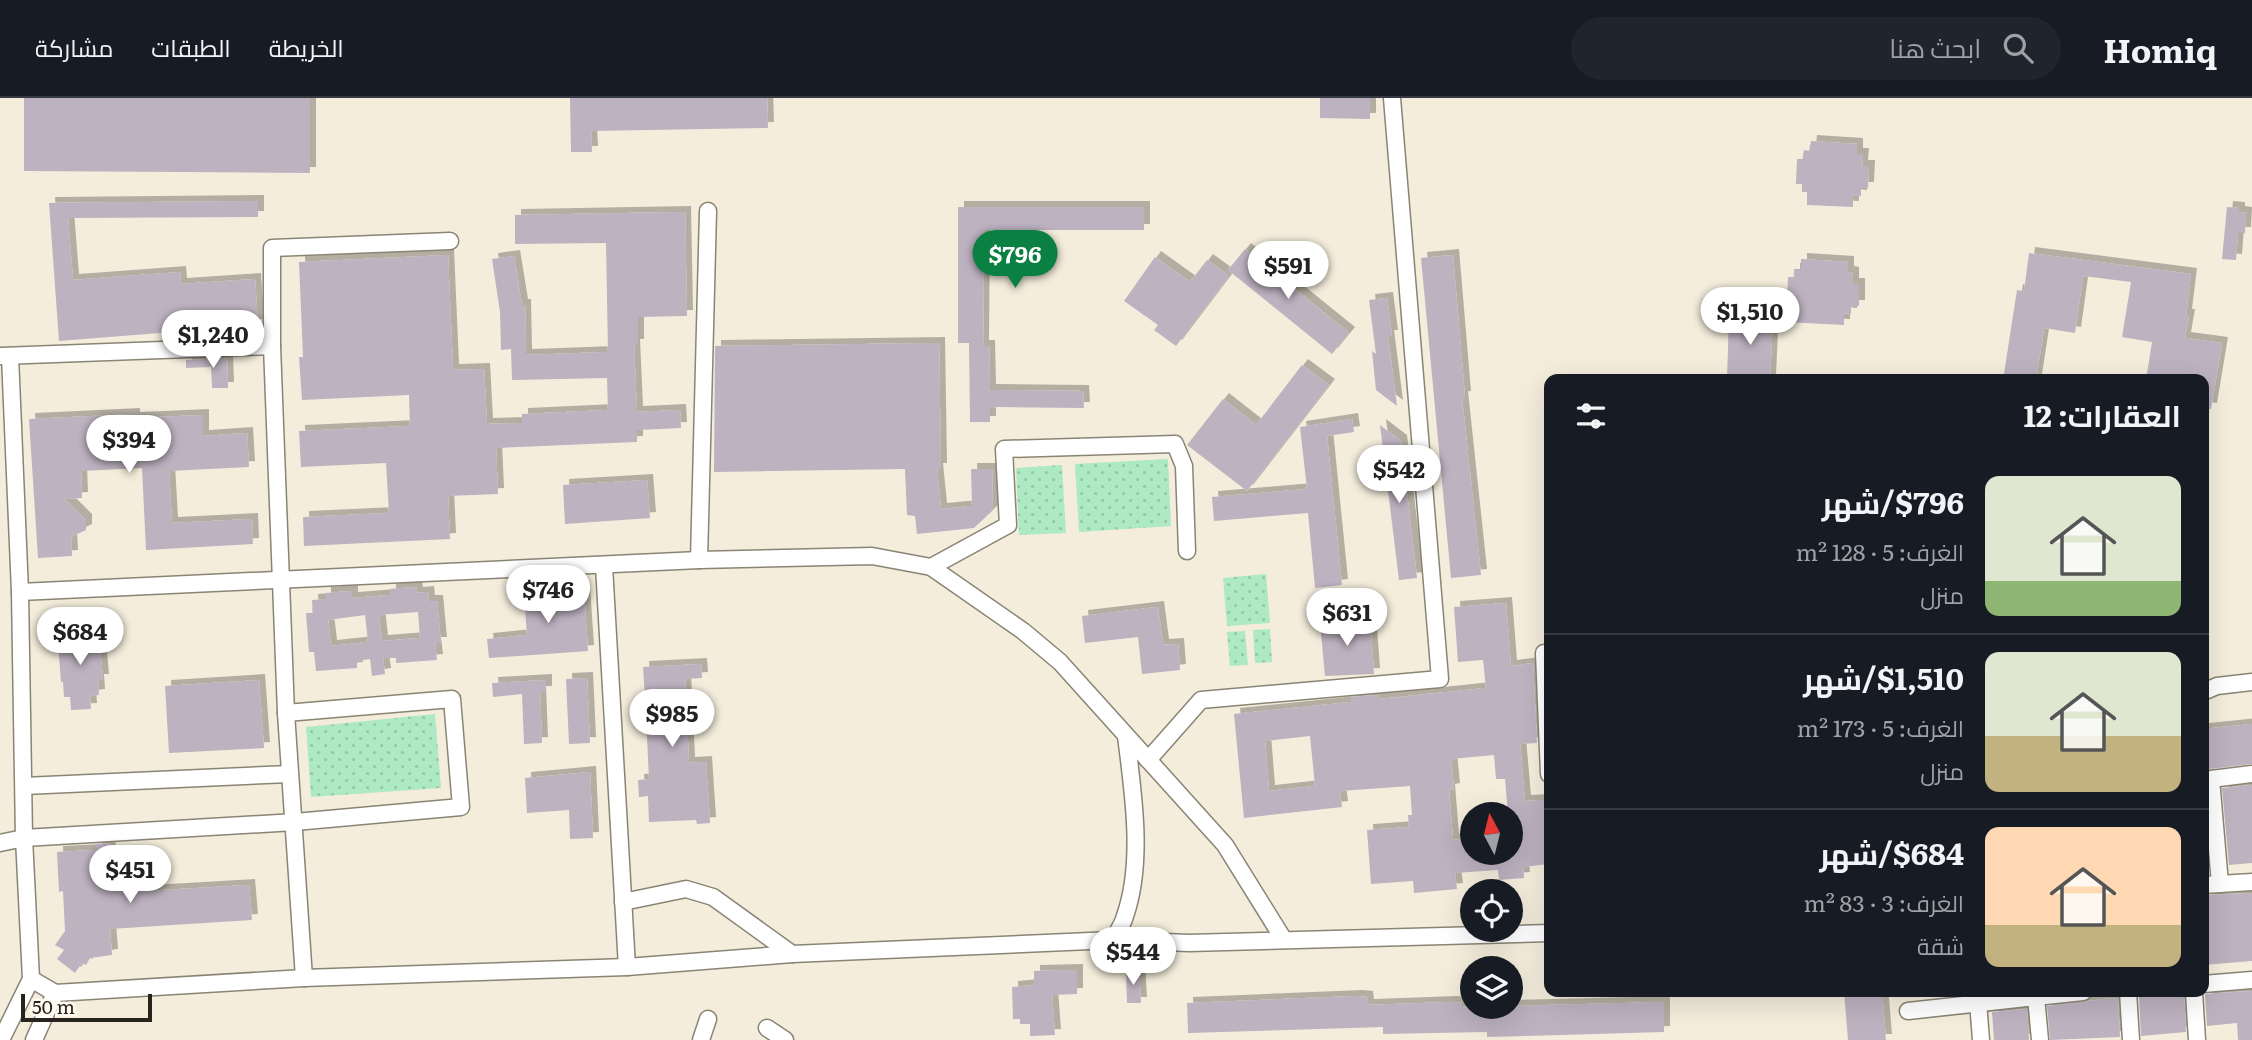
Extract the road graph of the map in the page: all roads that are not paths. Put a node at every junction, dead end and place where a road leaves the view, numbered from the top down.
1 (1392, 98) edge
2 (708, 211) dead end
3 (450, 241) dead end
4 (272, 346) junction
5 (5, 356) edge
6 (1187, 551) dead end
7 (699, 560) junction
8 (604, 566) junction
9 (931, 567) junction
10 (280, 579) junction
11 (20, 592) junction
12 (1541, 653) edge
13 (2252, 682) edge
14 (2209, 690) edge
15 (1544, 698) edge
16 (286, 713) junction
17 (1126, 736) junction
18 (1148, 761) junction
19 (289, 774) junction
20 (2252, 774) edge
21 (24, 786) junction
22 (295, 822) junction
23 (24, 838) junction
24 (0, 843) edge
25 (2252, 882) edge
26 (2220, 884) junction
27 (2209, 885) edge
28 (623, 902) junction
29 (1544, 933) edge
30 (1113, 940) junction
31 (1284, 940) junction
32 (792, 954) junction
33 (627, 967) junction
34 (304, 978) junction
35 (31, 979) junction
36 (2252, 980) edge
37 (2209, 984) edge
38 (55, 993) junction
39 (2036, 997) joint
40 (2128, 997) edge
41 (2194, 997) edge
42 (1978, 1002) junction
43 (1908, 1011) dead end
44 (708, 1019) dead end
45 (767, 1028) dead end
46 (1, 1040) edge
47 (34, 1040) edge
48 (701, 1040) edge
49 (785, 1040) edge
50 (1981, 1040) edge
51 (2040, 1040) edge
52 (2131, 1040) edge
53 (2197, 1040) edge

1 - 18 street
2 - 7 street
3 - 4 street
4 - 5 street
4 - 10 street
5 - 11 street
6 - 9 street
7 - 8 street
7 - 9 street
8 - 10 street
8 - 28 street
9 - 17 street
10 - 11 street
10 - 16 street
11 - 21 street
12 - 15 street
13 - 14 street
16 - 19 street
16 - 22 street
17 - 18 street
17 - 30 street
18 - 31 street
19 - 21 street
19 - 22 street
20 - 26 street
21 - 23 street
22 - 23 street
22 - 34 street
23 - 24 street
23 - 35 street
25 - 26 street
26 - 27 street
28 - 32 street
28 - 33 street
29 - 31 street
30 - 31 street
30 - 32 street
32 - 33 street
33 - 34 street
34 - 38 street
35 - 38 street
35 - 46 street
36 - 37 street
38 - 47 street
39 - 42 street
39 - 51 street
40 - 52 street
41 - 53 street
42 - 43 street
42 - 50 street
44 - 48 street
45 - 49 street

